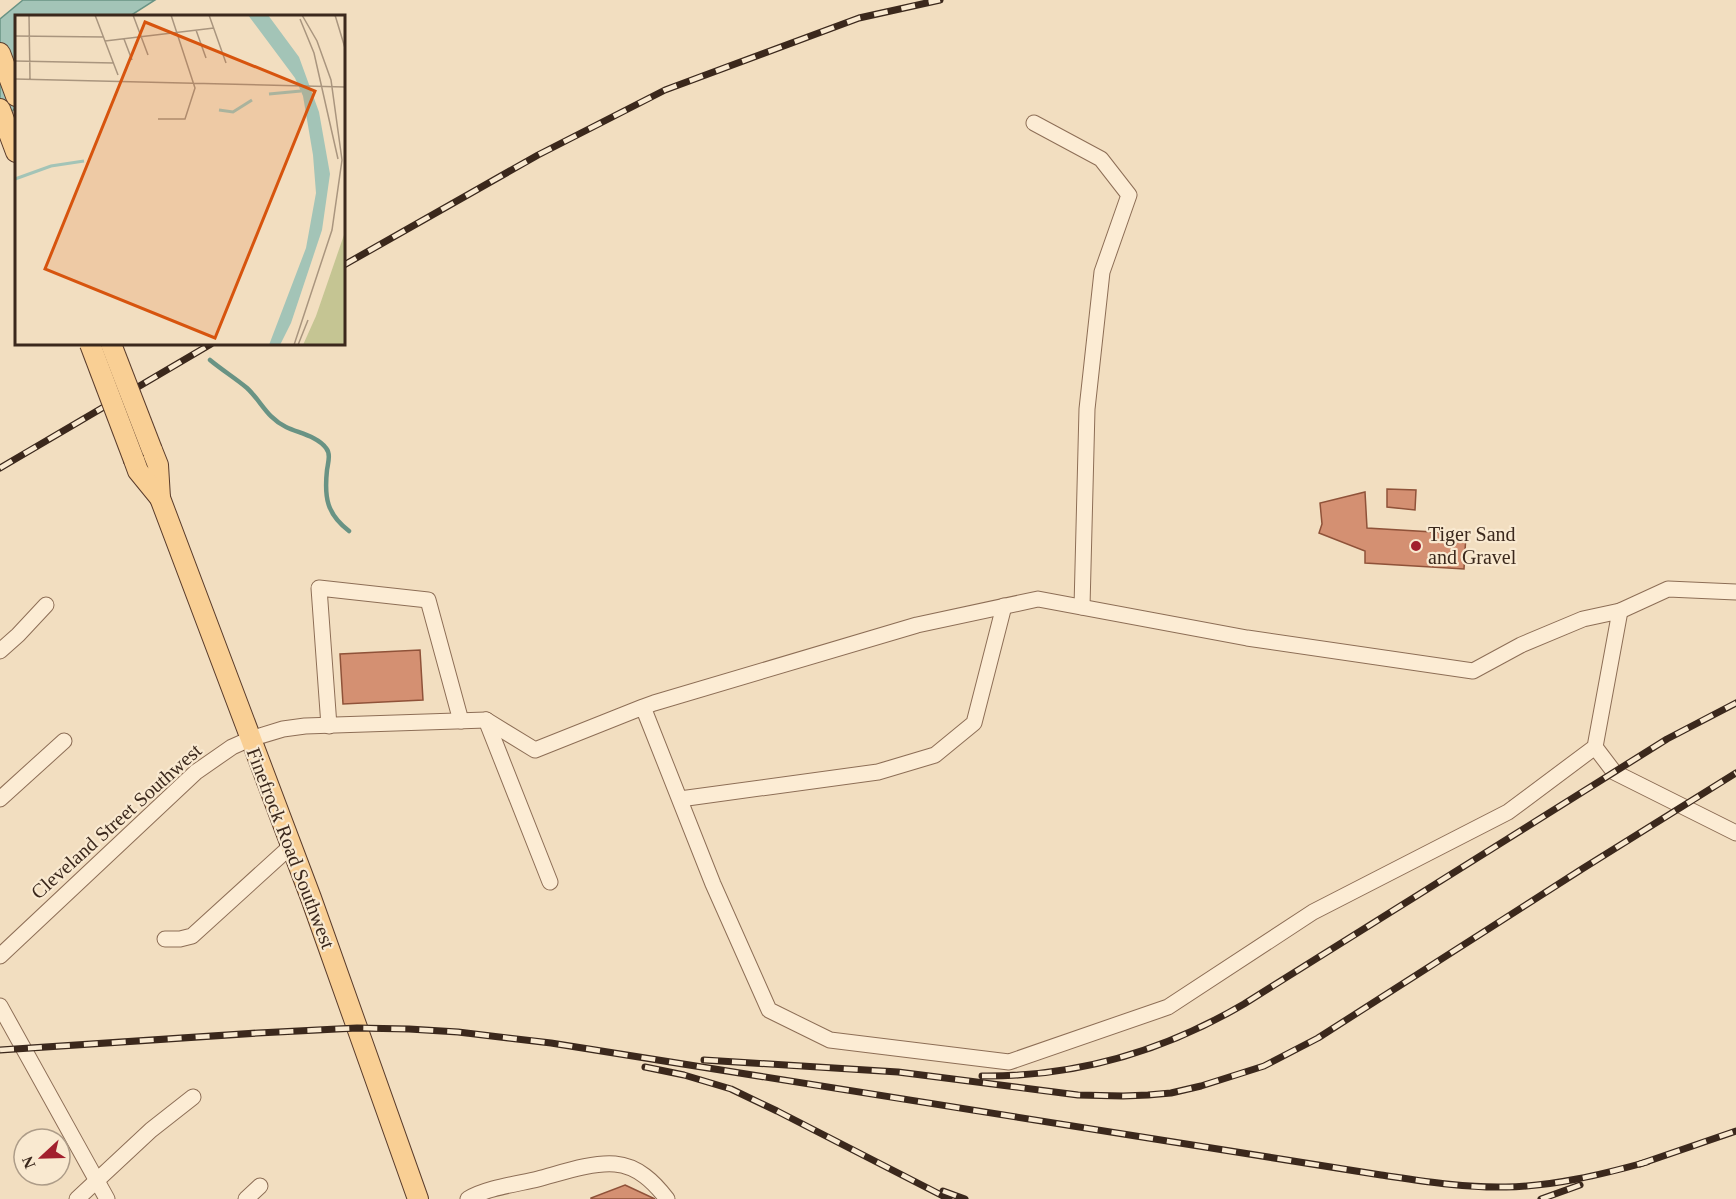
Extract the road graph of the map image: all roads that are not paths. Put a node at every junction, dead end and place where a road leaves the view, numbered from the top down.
1 (0, 53) edge
2 (15, 93) edge
3 (0, 109) edge
4 (1034, 123) dead end
5 (15, 149) edge
6 (90, 345) edge
7 (111, 345) edge
8 (160, 498) junction
9 (1736, 592) edge
10 (46, 605) dead end
11 (1004, 606) junction
12 (1082, 607) junction
13 (1620, 611) junction
14 (0, 651) edge
15 (643, 707) junction
16 (486, 720) junction
17 (461, 721) junction
18 (329, 726) junction
19 (250, 739) junction
20 (64, 741) dead end
21 (1595, 747) junction
22 (0, 799) edge
23 (680, 799) junction
24 (1736, 833) edge
25 (291, 846) junction
26 (550, 882) dead end
27 (165, 939) dead end
28 (0, 956) edge
29 (0, 1006) edge
30 (193, 1097) dead end
31 (97, 1181) junction
32 (260, 1186) dead end
33 (77, 1199) edge
34 (107, 1199) edge
35 (246, 1199) edge
36 (418, 1199) edge
37 (468, 1199) edge
38 (667, 1199) edge

1 - 2 main road
3 - 5 main road
4 - 12 street
6 - 8 main road, Finefrock Road Southwest, bridge
7 - 8 main road, Finefrock Road Southwest, bridge
8 - 19 main road, Finefrock Road Southwest
9 - 13 street
10 - 14 street
11 - 12 street
11 - 15 street
11 - 23 street
12 - 13 street
13 - 21 street
15 - 16 street
15 - 23 street
16 - 17 street, Cleveland Street Southwest
16 - 26 street
17 - 18 street, Cleveland Street Southwest
17 - 18 street
18 - 19 street, Cleveland Street Southwest
19 - 25 main road, Finefrock Road Southwest
19 - 28 street, Cleveland Street Southwest
20 - 22 street
21 - 23 street
21 - 24 street
25 - 27 street
25 - 36 main road, Finefrock Road Southwest
29 - 31 street
30 - 31 street
31 - 33 street
31 - 34 street
32 - 35 street
37 - 38 street

